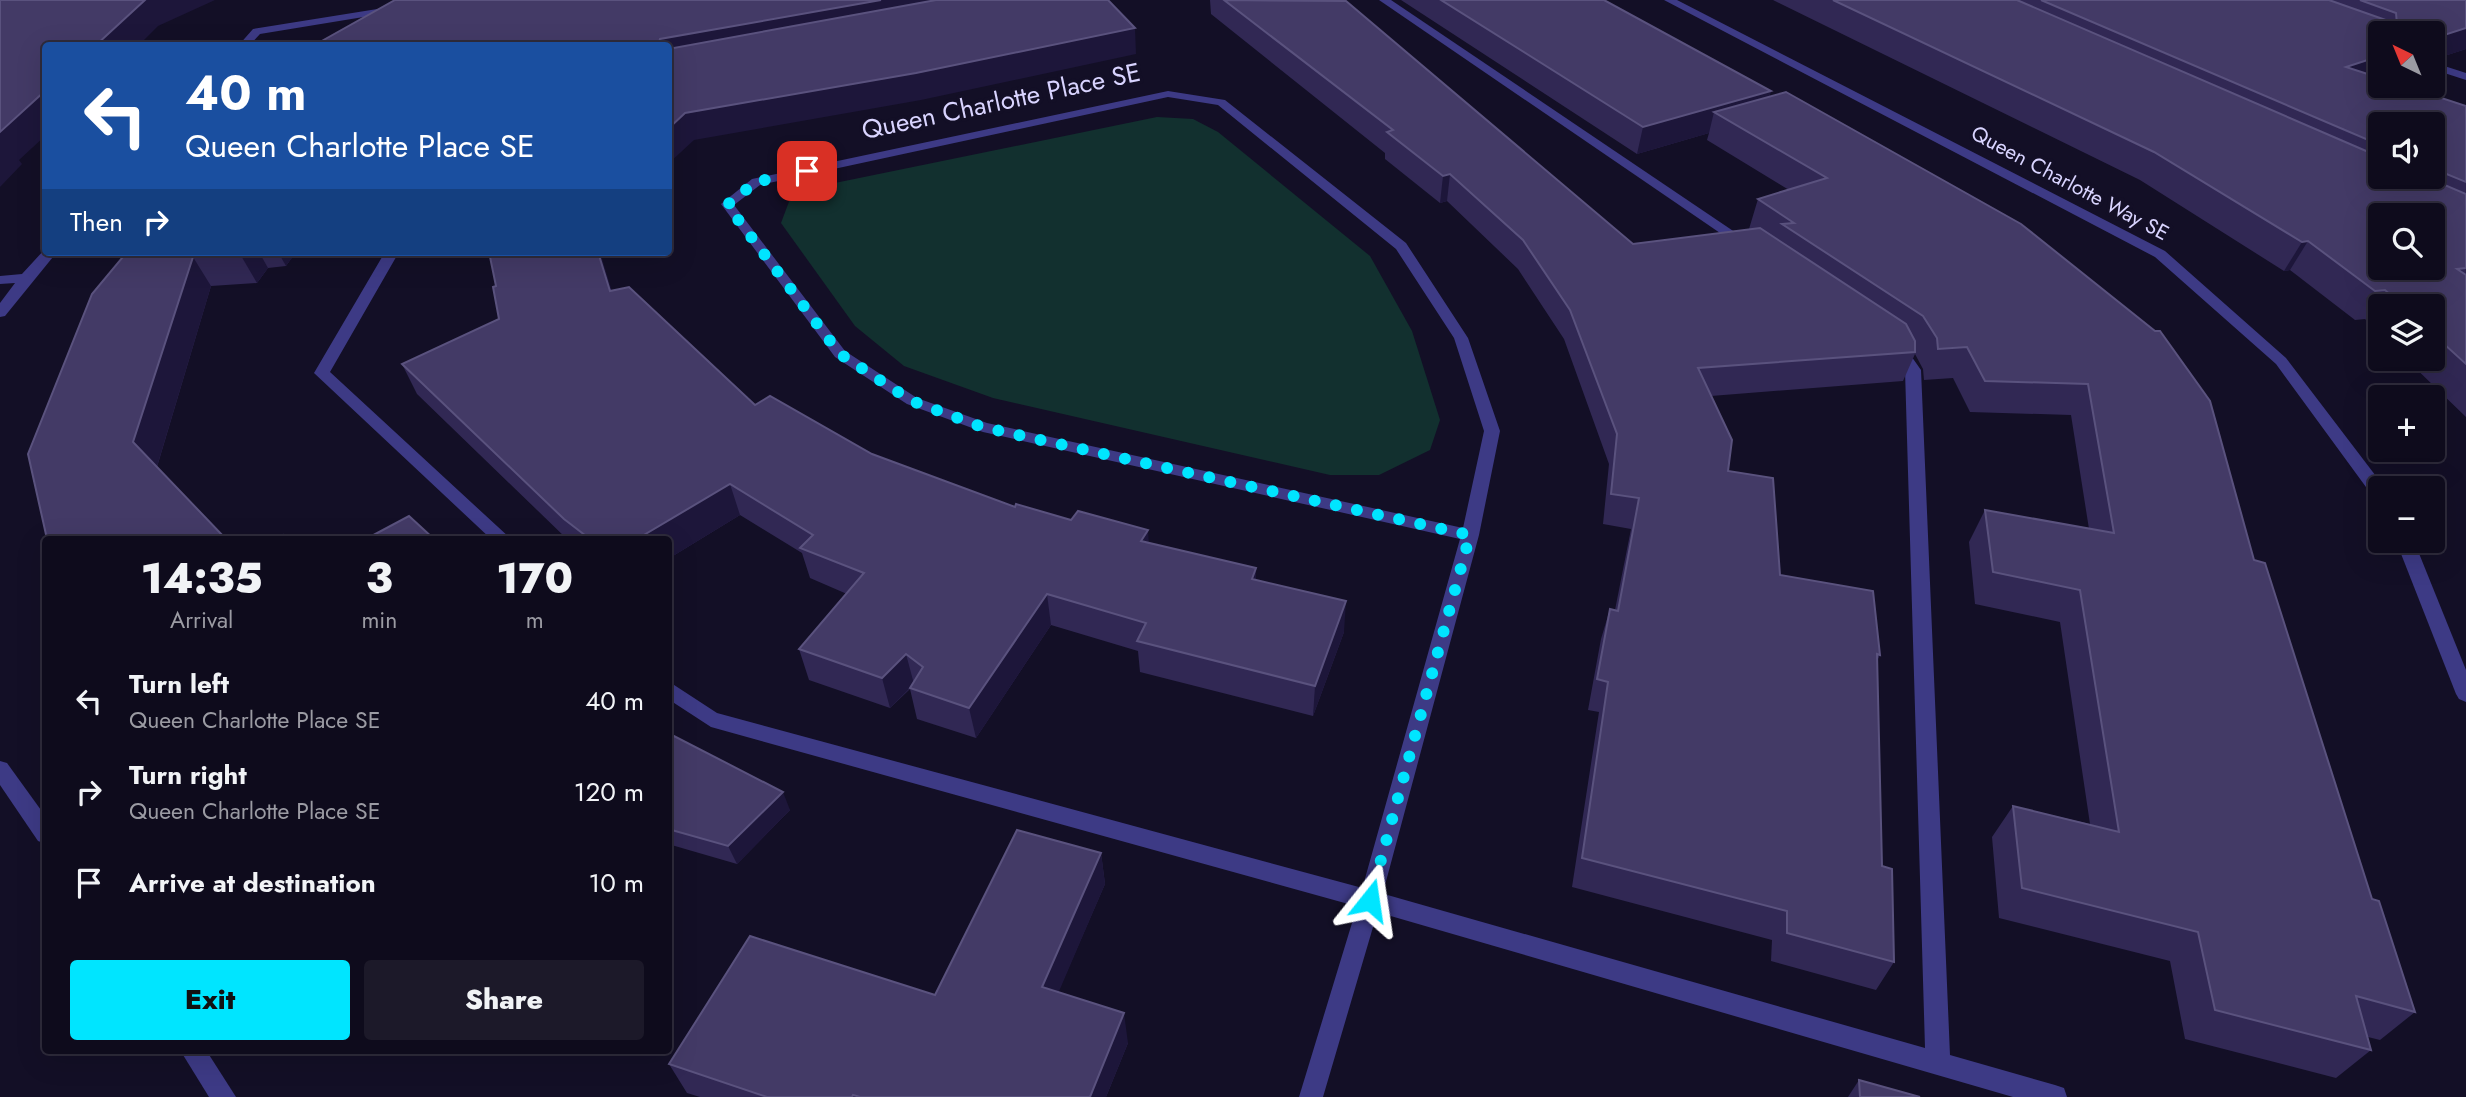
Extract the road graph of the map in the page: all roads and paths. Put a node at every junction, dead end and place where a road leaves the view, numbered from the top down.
1 (1384, 0) edge
2 (1669, 0) edge
3 (412, 6) edge
4 (247, 42) edge
5 (2445, 70) edge
6 (2466, 77) edge
7 (46, 256) edge
8 (390, 256) edge
9 (1763, 256) edge
10 (26, 278) junction
11 (0, 280) edge
12 (0, 313) edge
13 (1878, 333) edge
14 (2368, 478) edge
15 (1470, 535) junction
16 (499, 536) edge
17 (2410, 553) edge
18 (672, 691) edge
19 (2466, 694) edge
20 (0, 769) edge
21 (42, 829) edge
22 (1370, 900) junction
23 (195, 1054) edge
24 (1938, 1063) junction
25 (224, 1097) edge
26 (1311, 1097) edge
27 (2055, 1097) edge

1 - 9 street
2 - 14 street, Queen Charlotte Way SE
3 - 4 street
5 - 6 street
7 - 10 street
8 - 16 street
10 - 11 street
10 - 12 street
13 - 24 street
15 - 15 street, Queen Charlotte Place SE
15 - 22 street, Queen Charlotte Place SE
17 - 19 street
18 - 22 street
20 - 21 street
22 - 24 street
22 - 26 street, Queen Charlotte Place SE
23 - 25 street
24 - 27 street

